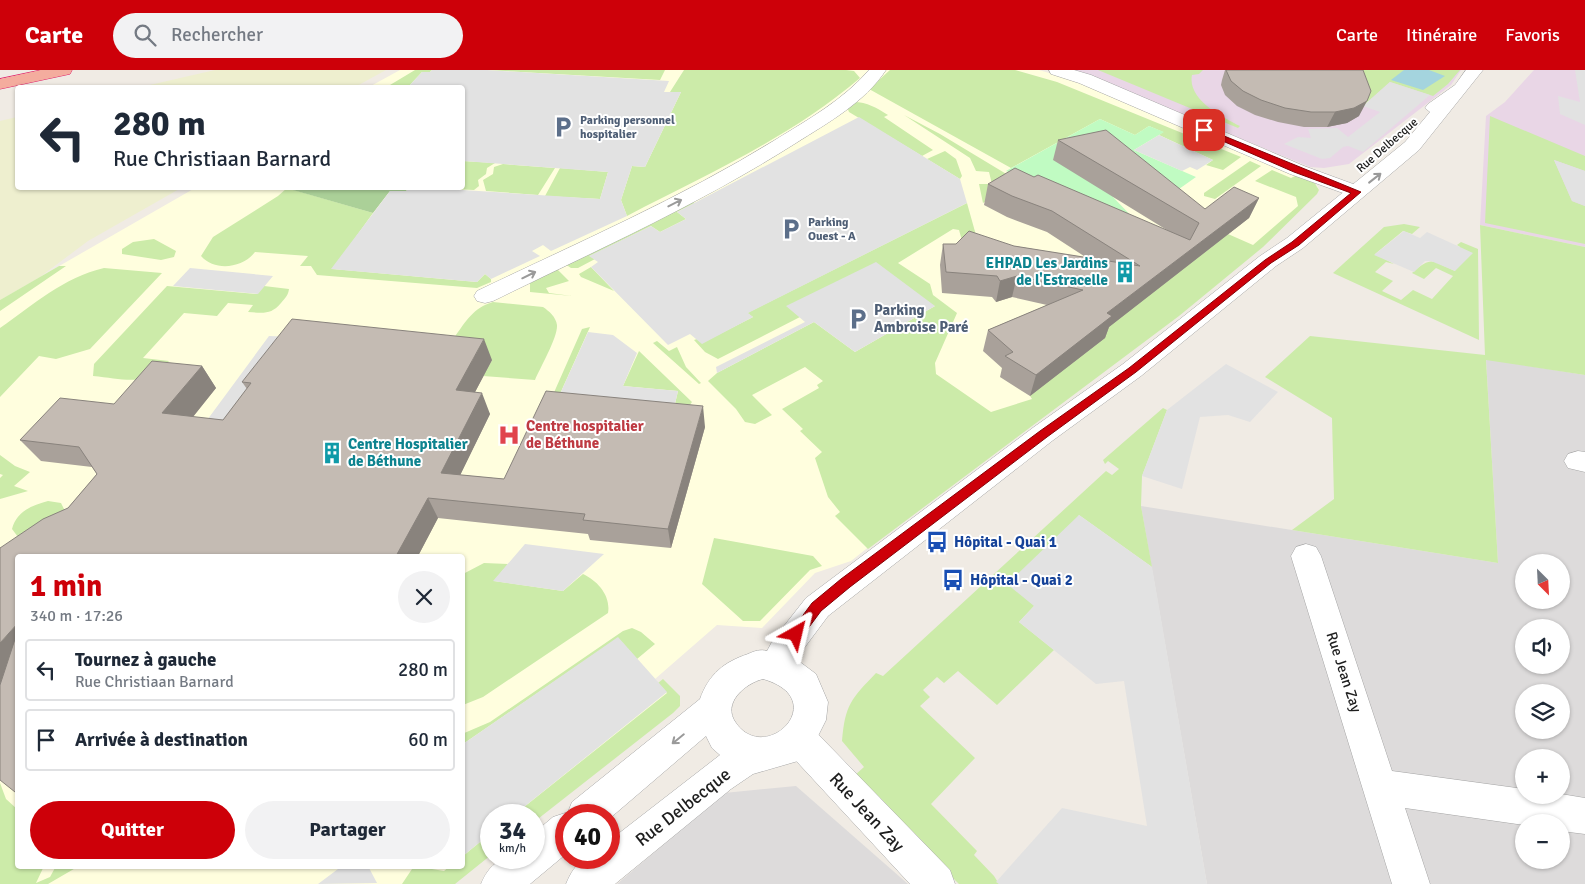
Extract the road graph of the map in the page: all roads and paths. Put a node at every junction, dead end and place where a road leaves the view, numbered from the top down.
1 (25, 70) edge
2 (64, 70) edge
3 (878, 70) edge
4 (1057, 70) edge
5 (1475, 70) edge
6 (0, 75) edge
7 (0, 84) edge
8 (1348, 189) junction
9 (485, 296) dead end
10 (1306, 556) dead end
11 (777, 665) junction
12 (715, 708) junction
13 (799, 738) junction
14 (761, 754) junction
15 (1382, 787) junction
16 (598, 804) edge
17 (1585, 816) edge
18 (555, 839) edge
19 (545, 848) edge
20 (519, 869) edge
21 (500, 884) edge
22 (586, 884) edge
23 (936, 884) edge
24 (1411, 884) edge

1 - 6 highway
2 - 7 highway
9 -> 3 street
4 - 8 street
5 - 8 street, Rue Delbecque
8 - 11 street, Rue Delbecque
10 - 15 street, Rue Jean Zay
11 - 12 street
11 - 13 street
12 - 14 street
12 -> 16 street
13 - 14 street
13 - 23 street, Rue Jean Zay
14 - 22 street, Rue Delbecque
15 - 17 street
15 - 24 street, Rue Jean Zay
18 - 19 street
20 - 21 street

